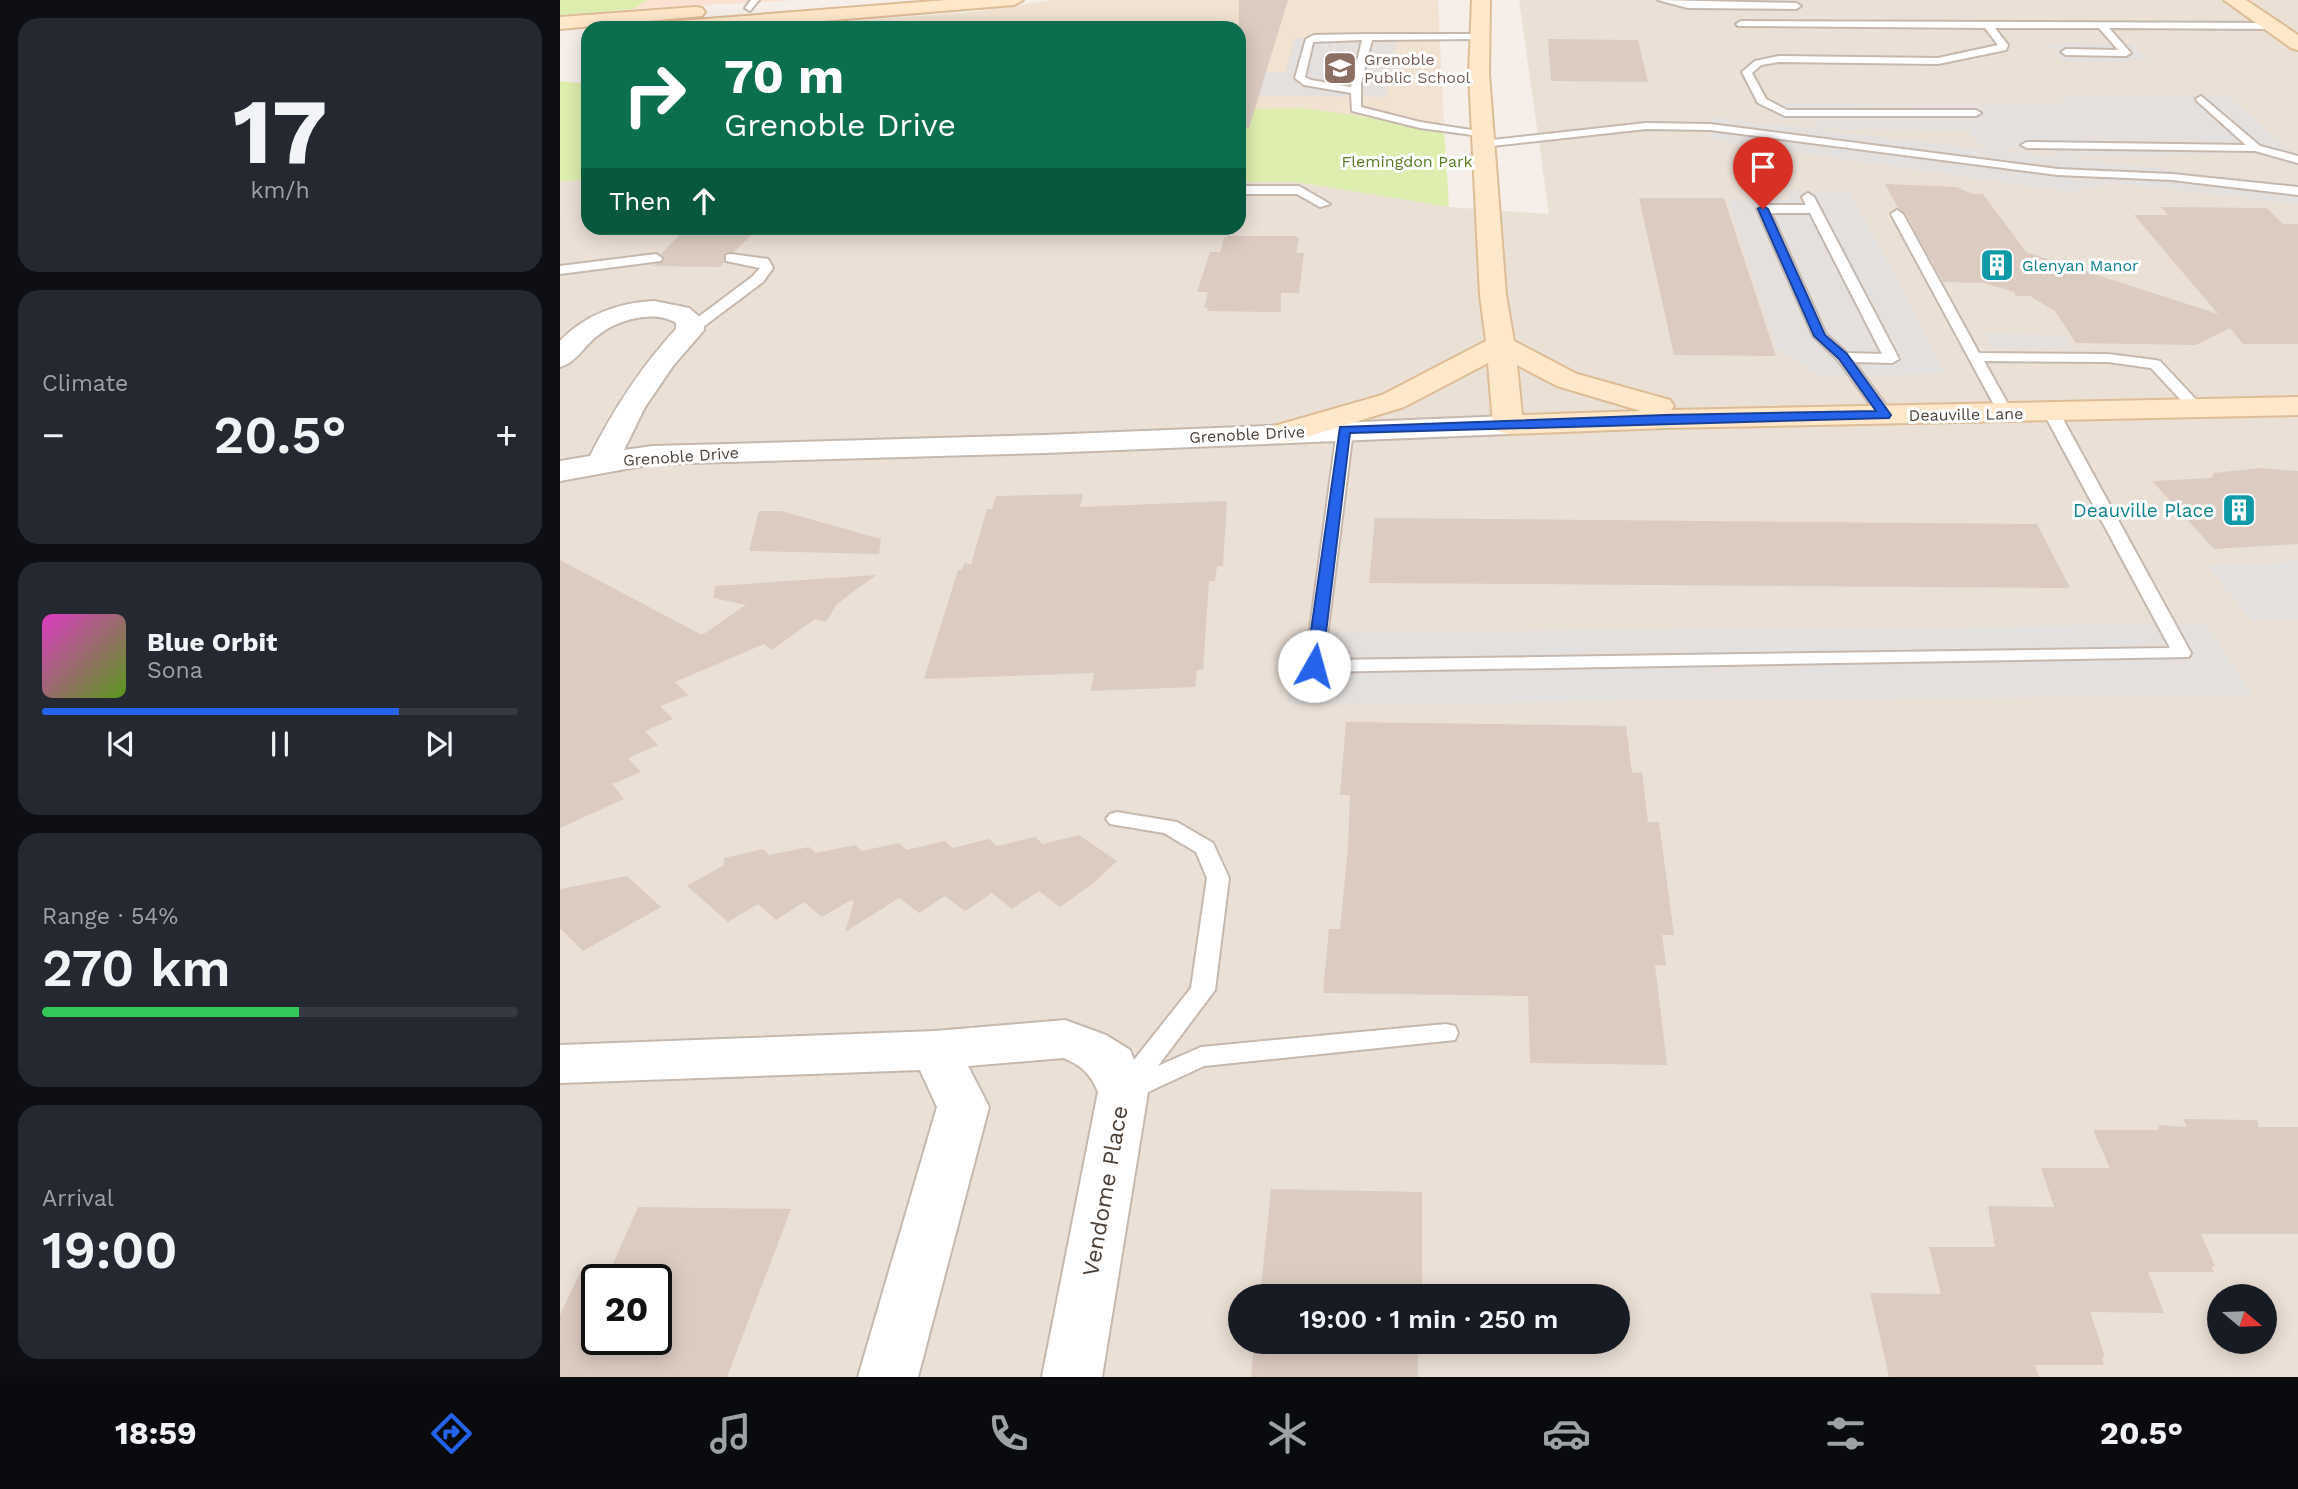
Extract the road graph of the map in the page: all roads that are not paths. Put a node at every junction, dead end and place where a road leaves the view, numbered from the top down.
1 (848, 0) edge
2 (1014, 0) edge
3 (1481, 0) edge
4 (1662, 0) edge
5 (2233, 0) edge
6 (1796, 6) dead end
7 (752, 10) edge
8 (590, 21) edge
9 (700, 21) edge
10 (581, 22) edge
11 (560, 23) edge
12 (1741, 24) dead end
13 (1988, 25) junction
14 (2102, 26) junction
15 (2275, 26) junction
16 (581, 34) edge
17 (560, 36) edge
18 (1479, 36) junction
19 (1368, 37) junction
20 (2298, 44) edge
21 (2066, 52) dead end
22 (1356, 91) junction
23 (2201, 99) dead end
24 (1976, 113) dead end
25 (1484, 140) junction
26 (2027, 145) dead end
27 (2256, 148) junction
28 (2298, 160) edge
29 (1246, 190) edge
30 (2298, 191) edge
31 (1324, 204) dead end
32 (1897, 214) dead end
33 (656, 258) dead end
34 (731, 258) dead end
35 (560, 270) edge
36 (691, 330) junction
37 (1501, 345) junction
38 (1843, 357) junction
39 (1975, 357) junction
40 (560, 358) edge
41 (2298, 405) edge
42 (2196, 408) junction
43 (2051, 412) junction
44 (2005, 413) junction
45 (1885, 415) junction
46 (1713, 418) junction
47 (1508, 425) junction
48 (1345, 430) junction
49 (1285, 433) junction
50 (603, 464) junction
51 (560, 471) edge
52 (560, 485) edge
53 (1117, 819) dead end
54 (1446, 1034) dead end
55 (935, 1050) junction
56 (560, 1063) edge
57 (1123, 1092) junction
58 (888, 1377) edge
59 (1072, 1377) edge

1 - 7 street
2 - 7 street
3 - 18 street
4 - 6 lane
5 - 15 street
7 - 8 street
7 - 9 street
10 - 11 street
12 - 13 lane
13 - 14 lane
13 - 24 lane
14 - 15 lane
14 - 21 lane
15 - 20 street
16 - 17 street
18 - 19 lane
18 - 25 street
19 - 22 lane
19 - 22 lane
22 - 25 lane
23 - 27 lane
25 - 30 lane
25 - 37 street
26 - 27 lane
27 - 28 lane
29 - 31 lane
32 - 39 lane
33 - 35 lane
34 - 36 lane
36 - 40 street
36 - 50 street
37 - 46 street
37 - 47 street
37 - 49 street
38 - 38 lane
38 - 45 lane
39 - 42 lane
39 - 44 lane
41 - 42 street, Deauville Lane
42 - 43 street, Deauville Lane
43 - 44 street, Deauville Lane
43 - 48 lane
44 - 45 street, Deauville Lane
45 - 46 street, Deauville Lane
46 - 47 street, Deauville Lane
47 - 48 street, Grenoble Drive
48 - 49 street, Grenoble Drive
49 - 50 street, Grenoble Drive
50 - 51 street, Grenoble Drive
50 - 52 street, Grenoble Drive
53 - 57 lane
54 - 57 lane
55 - 56 street, Vendome Place
55 - 57 street, Vendome Place
55 - 58 street
57 - 59 street, Vendome Place

